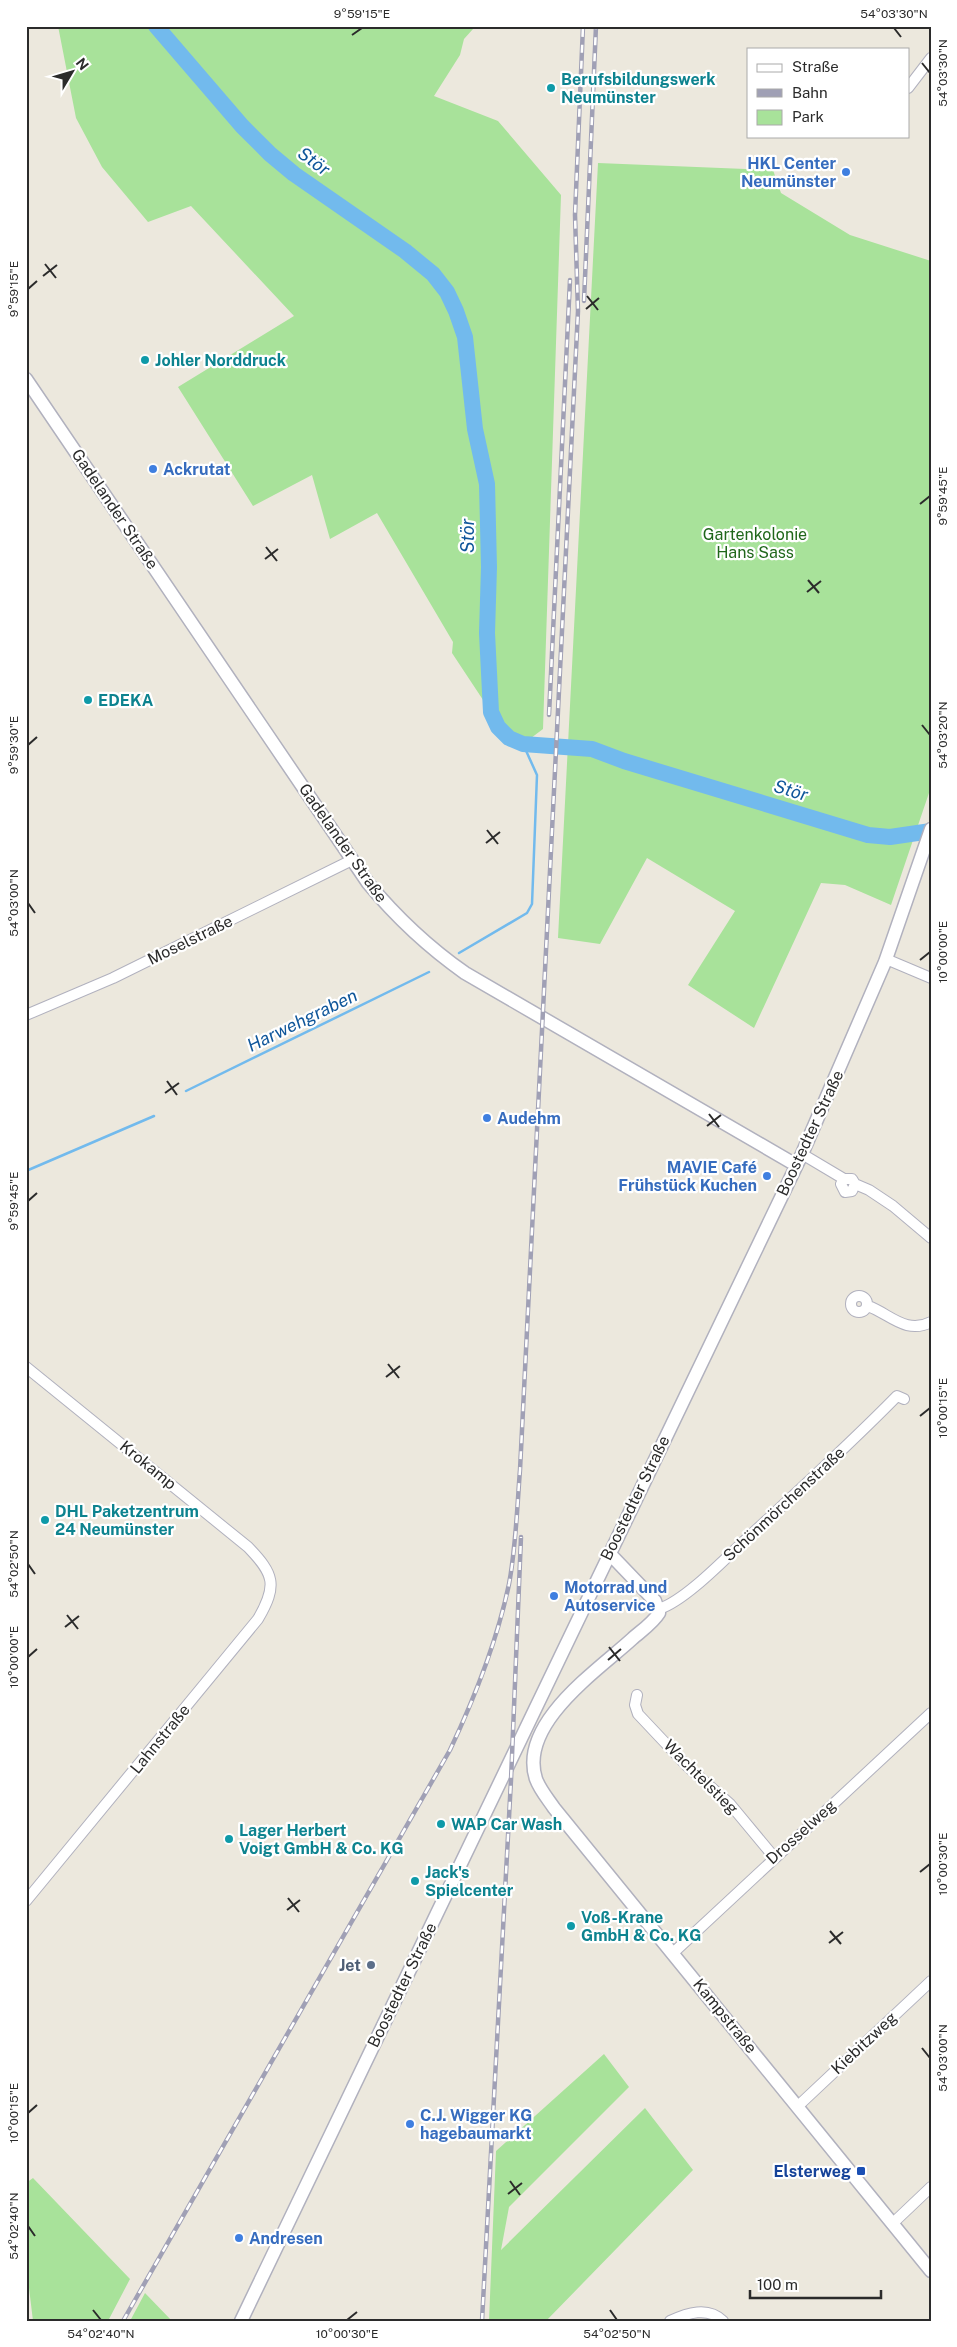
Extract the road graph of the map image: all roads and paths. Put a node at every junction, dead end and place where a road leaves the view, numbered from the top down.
1 (931, 58) edge
2 (910, 85) edge
3 (26, 379) edge
4 (931, 829) edge
5 (352, 860) junction
6 (886, 959) junction
7 (931, 978) edge
8 (26, 1015) edge
9 (802, 1154) junction
10 (796, 1165) junction
11 (931, 1238) edge
12 (868, 1306) dead end
13 (931, 1322) edge
14 (26, 1367) edge
15 (904, 1399) dead end
16 (609, 1553) junction
17 (267, 1566) joint
18 (659, 1609) junction
19 (637, 1695) dead end
20 (931, 1713) edge
21 (534, 1755) joint
22 (774, 1857) junction
23 (26, 1902) edge
24 (673, 1953) junction
25 (931, 1980) edge
26 (798, 2106) junction
27 (931, 2187) edge
28 (892, 2224) junction
29 (931, 2271) edge
30 (241, 2321) edge
31 (670, 2321) edge
32 (723, 2321) edge

1 - 2 street
3 - 5 street, Gadelander Straße
4 - 6 street, Boostedter Straße
5 - 8 street, Moselstraße
5 - 10 street, Gadelander Straße
6 - 7 street
6 - 9 street, Boostedter Straße
9 - 10 street, Boostedter Straße
9 - 11 street
10 - 16 street, Boostedter Straße
12 - 13 street
14 - 17 street, Krokamp
15 - 18 street, Schönmörchenstraße
16 - 18 street
16 - 30 street, Boostedter Straße
17 - 23 street, Lahnstraße
18 - 21 street, Schönmörchenstraße
19 - 22 street, Wachtelstieg
20 - 22 street, Drosselweg
21 - 24 street, Kampstraße
22 - 24 street, Drosselweg
24 - 26 street, Kampstraße
25 - 26 street, Kiebitzweg
26 - 28 street, Kampstraße
27 - 28 street
28 - 29 street, Kampstraße
31 - 32 street

